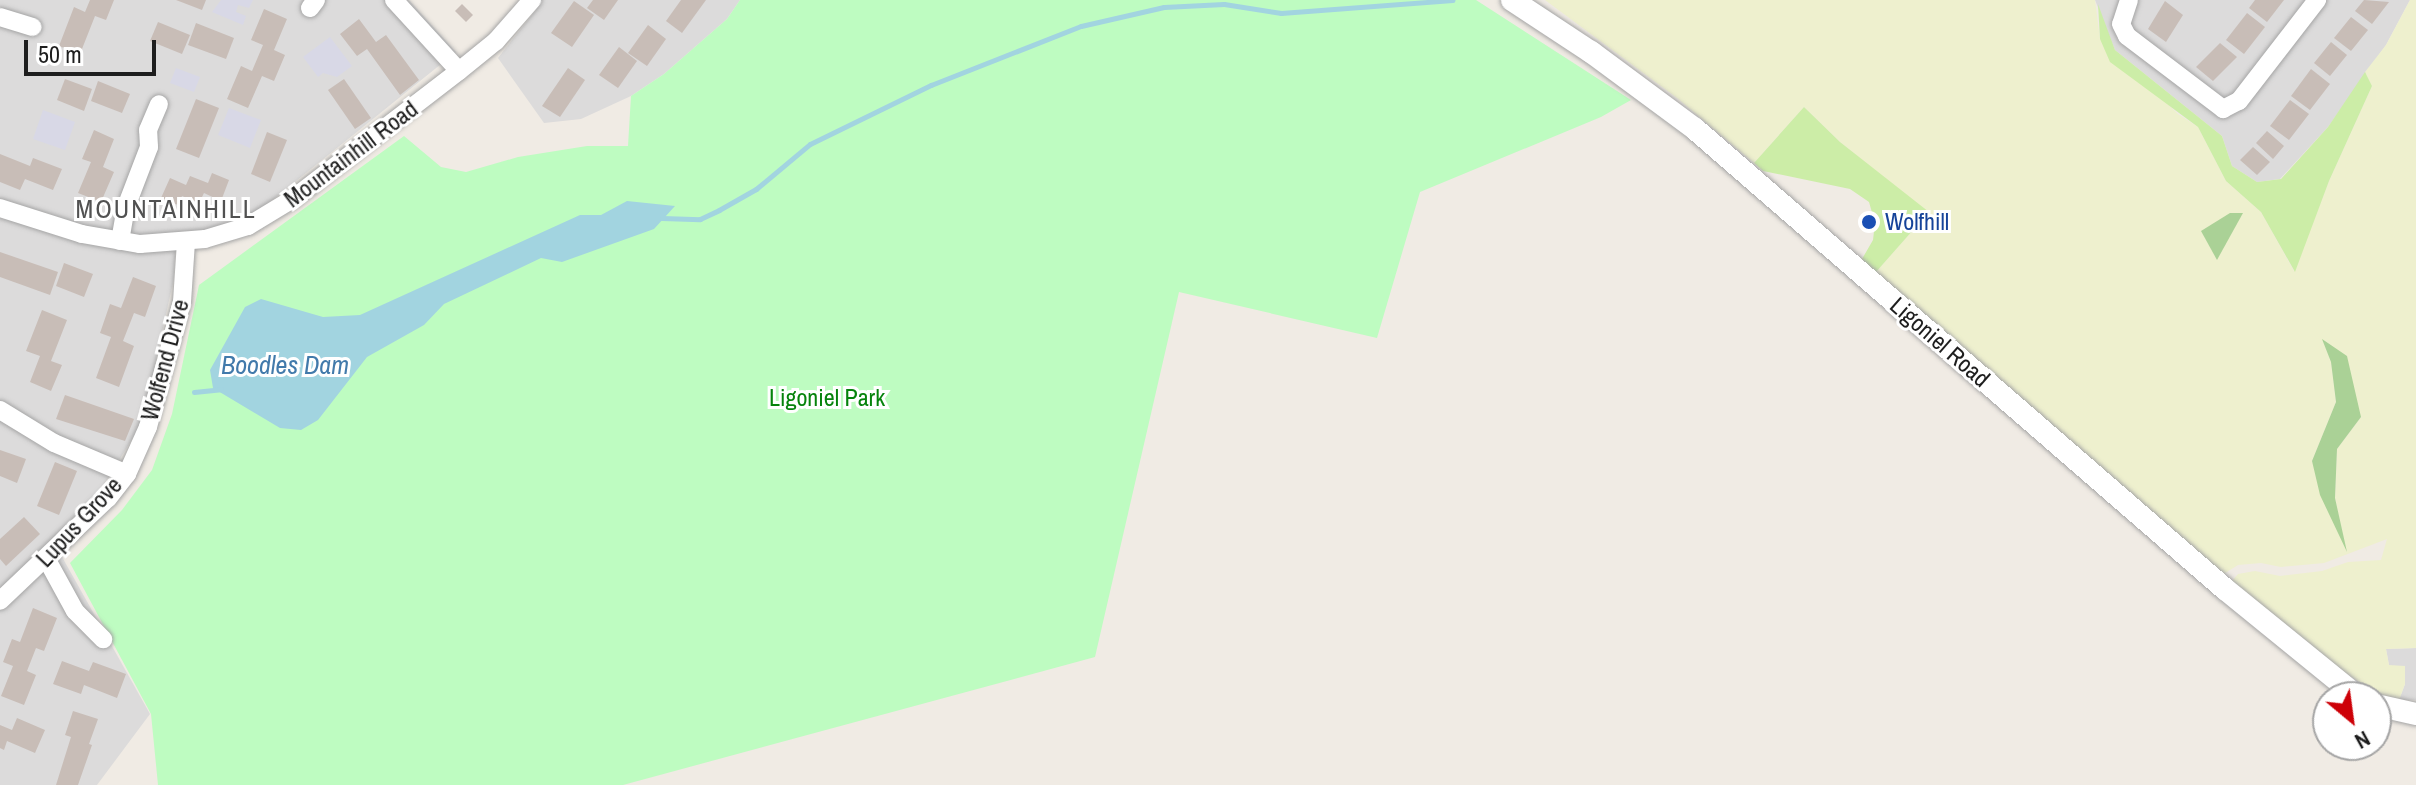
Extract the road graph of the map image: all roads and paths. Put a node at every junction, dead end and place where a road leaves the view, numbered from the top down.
1 (394, 0) edge
2 (532, 0) edge
3 (1512, 0) edge
4 (2129, 0) edge
5 (2317, 0) edge
6 (0, 17) edge
7 (33, 27) dead end
8 (459, 71) junction
9 (159, 104) dead end
10 (0, 208) edge
11 (120, 241) junction
12 (186, 242) junction
13 (0, 410) edge
14 (127, 474) junction
15 (46, 558) junction
16 (0, 601) edge
17 (103, 639) dead end
18 (2338, 681) edge
19 (2392, 709) edge
20 (2416, 714) edge

1 - 8 street
2 - 8 street, Mountainhill Road
3 - 18 street, Ligoniel Road
4 - 5 street
6 - 7 street
8 - 12 street, Mountainhill Road
9 - 11 street
10 - 11 street, Mountainhill Road
11 - 12 street, Mountainhill Road
12 - 14 street, Wolfend Drive
13 - 14 street, Lupus Grove
14 - 15 street, Lupus Grove
15 - 16 street, Lupus Grove
15 - 17 street
19 - 20 street

